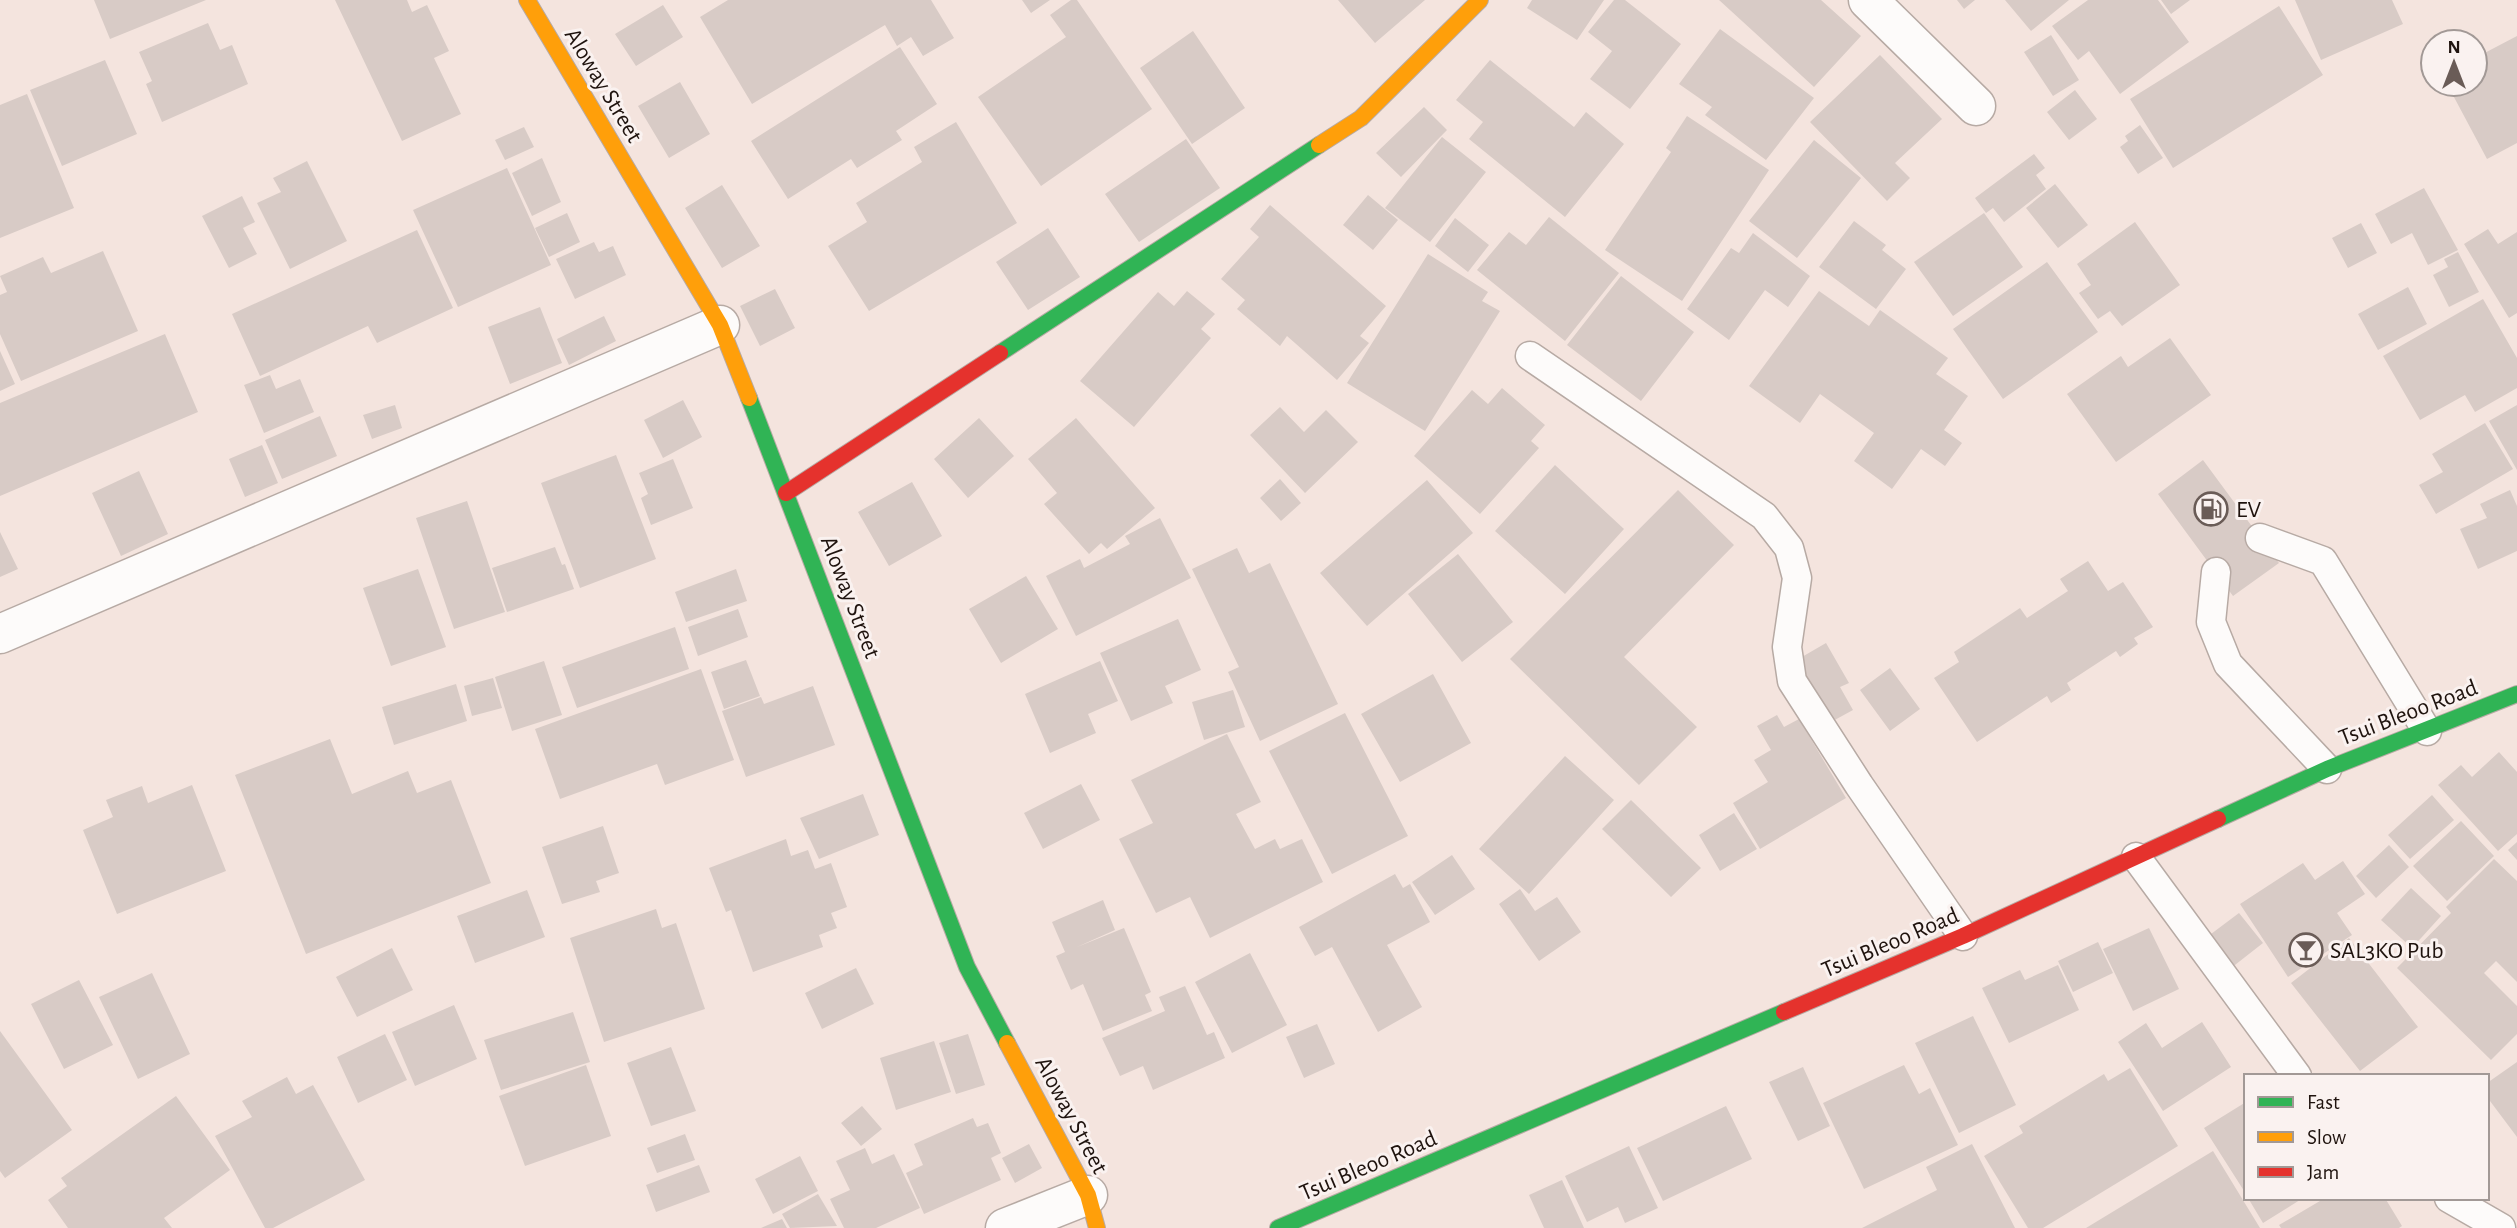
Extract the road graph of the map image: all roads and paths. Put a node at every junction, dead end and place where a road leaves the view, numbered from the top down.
1 (527, 0) edge
2 (1479, 0) edge
3 (1868, 0) edge
4 (1976, 106) dead end
5 (720, 325) junction
6 (1530, 356) dead end
7 (786, 493) junction
8 (2260, 538) dead end
9 (2216, 572) dead end
10 (0, 634) edge
11 (2517, 694) edge
12 (2427, 731) junction
13 (2327, 769) junction
14 (2136, 857) junction
15 (1963, 936) junction
16 (2297, 1074) edge
17 (2452, 1200) edge
18 (1092, 1211) edge
19 (1005, 1228) edge
20 (1278, 1228) edge
21 (2501, 1228) edge

1 - 5 street, Aloway Street
2 - 7 street
3 - 4 street
5 - 7 street, Aloway Street
5 - 10 street
6 - 15 lane
7 - 18 street, Aloway Street
8 - 12 lane
9 - 13 lane
11 - 12 street, Tsui Bleoo Road
12 - 13 street, Tsui Bleoo Road
13 - 14 street, Tsui Bleoo Road
14 - 15 street, Tsui Bleoo Road
14 - 16 lane
15 - 20 street, Tsui Bleoo Road
17 - 21 lane
18 - 19 street

